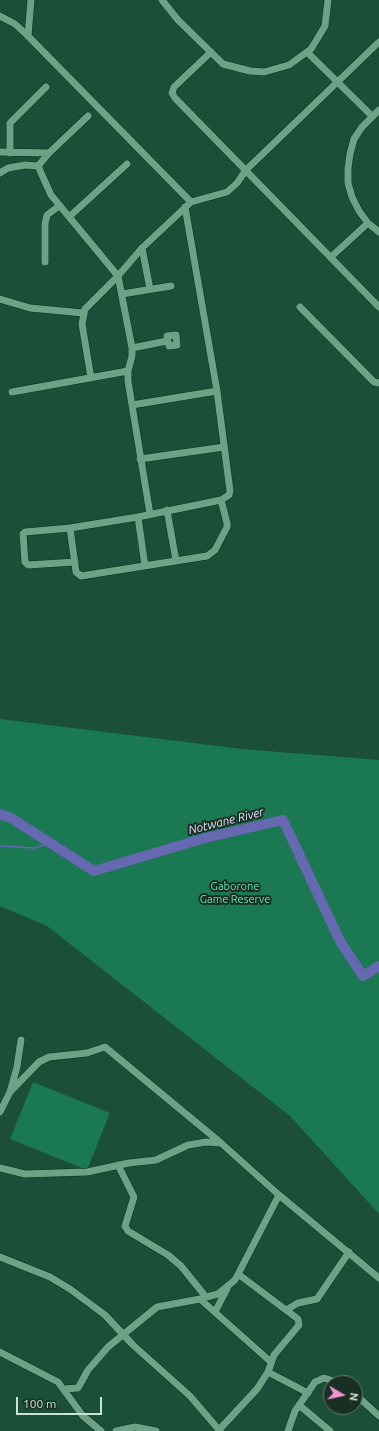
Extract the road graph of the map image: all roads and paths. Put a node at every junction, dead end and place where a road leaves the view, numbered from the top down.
1 (31, 0) edge
2 (162, 0) edge
3 (328, 0) edge
4 (0, 16) edge
5 (28, 36) junction
6 (379, 42) edge
7 (211, 52) junction
8 (307, 52) junction
9 (338, 81) junction
10 (46, 87) dead end
11 (379, 110) edge
12 (88, 116) dead end
13 (372, 116) junction
14 (0, 152) edge
15 (10, 153) junction
16 (49, 153) junction
17 (127, 164) dead end
18 (38, 166) junction
19 (246, 170) junction
20 (0, 173) edge
21 (191, 202) junction
22 (59, 206) junction
23 (185, 207) junction
24 (69, 217) junction
25 (368, 223) junction
26 (379, 232) edge
27 (142, 248) junction
28 (331, 257) junction
29 (45, 262) dead end
30 (118, 276) junction
31 (171, 286) dead end
32 (150, 289) junction
33 (122, 294) junction
34 (0, 299) edge
35 (379, 306) edge
36 (300, 307) dead end
37 (83, 313) junction
38 (167, 341) dead end
39 (132, 348) junction
40 (128, 371) junction
41 (91, 378) junction
42 (379, 383) edge
43 (12, 392) dead end
44 (216, 392) junction
45 (132, 405) junction
46 (224, 447) junction
47 (140, 459) junction
48 (221, 500) junction
49 (167, 510) junction
50 (150, 514) junction
51 (138, 517) junction
52 (70, 528) junction
53 (176, 561) junction
54 (75, 562) junction
55 (145, 566) junction
56 (21, 1040) dead end
57 (10, 1092) junction
58 (0, 1112) edge
59 (221, 1143) junction
60 (118, 1165) junction
61 (0, 1168) edge
62 (279, 1195) junction
63 (349, 1252) junction
64 (0, 1257) edge
65 (238, 1274) junction
66 (379, 1278) edge
67 (228, 1287) junction
68 (203, 1298) junction
69 (286, 1310) junction
70 (215, 1312) junction
71 (124, 1336) junction
72 (0, 1352) edge
73 (271, 1362) junction
74 (268, 1372) junction
75 (323, 1380) edge
76 (64, 1389) junction
77 (308, 1393) junction
78 (363, 1400) edge
79 (299, 1405) junction
80 (378, 1412) edge
81 (220, 1430) edge
82 (101, 1431) edge
83 (116, 1431) edge
84 (156, 1431) edge
85 (288, 1431) edge
86 (330, 1431) edge

1 - 5 street
2 - 7 street
3 - 8 street
4 - 5 street
5 - 21 street
6 - 9 street
7 - 8 street
7 - 19 street
8 - 9 street
9 - 13 street
9 - 19 street
10 - 15 street
11 - 13 street
12 - 16 street
13 - 25 street
14 - 15 street
15 - 16 street
16 - 18 street
17 - 24 street
18 - 20 street
18 - 22 street
19 - 21 street
19 - 28 street
21 - 23 street
22 - 24 street
22 - 29 street
23 - 27 street
23 - 44 street
24 - 30 street
25 - 26 street
25 - 28 street
27 - 30 street
27 - 32 street
28 - 35 street
30 - 33 street
30 - 37 street
31 - 32 street
32 - 33 street
33 - 39 street
34 - 37 street
36 - 42 street
37 - 41 street
38 - 39 street
39 - 40 street
40 - 41 street
40 - 45 street
41 - 43 street
44 - 45 street
44 - 46 street
45 - 47 street
46 - 47 street
46 - 48 street
47 - 50 street
48 - 49 street
48 - 53 street
49 - 50 street
49 - 53 street
50 - 51 street
51 - 52 street
51 - 55 street
52 - 54 street
52 - 54 street
53 - 55 street
54 - 55 street
56 - 57 street
57 - 58 street
57 - 59 street
59 - 60 street
59 - 62 street
60 - 61 street
60 - 68 street
62 - 63 street
62 - 65 street
63 - 66 street
63 - 69 street
64 - 71 street
65 - 67 street
65 - 69 street
67 - 68 street
67 - 70 street
68 - 70 street
68 - 71 street
69 - 73 street
70 - 73 street
71 - 76 street
71 - 81 street
72 - 76 street
73 - 74 street
74 - 77 street
74 - 81 street
75 - 77 street
76 - 82 street
77 - 79 street
78 - 80 street
79 - 85 street
79 - 86 street
83 - 84 street

